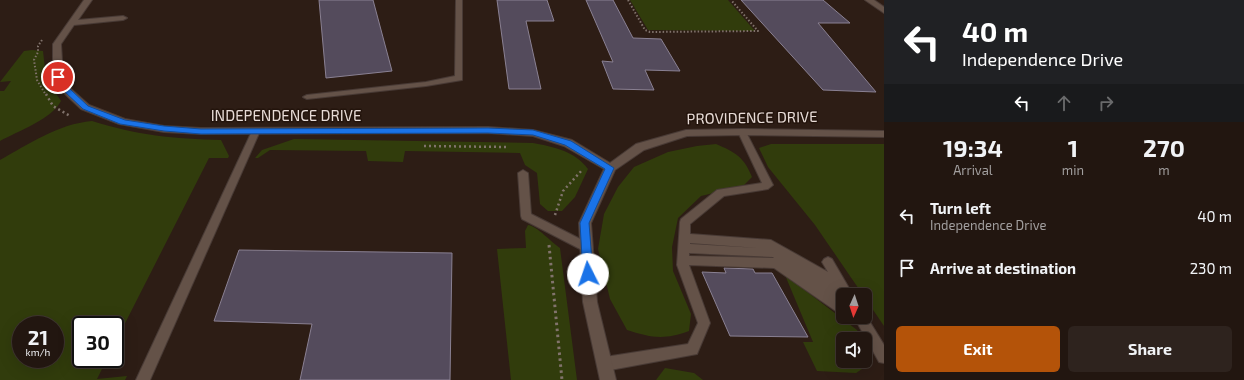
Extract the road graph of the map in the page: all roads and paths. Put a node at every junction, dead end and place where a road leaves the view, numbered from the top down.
1 (88, 0) edge
2 (459, 0) edge
3 (628, 0) edge
4 (731, 0) edge
5 (869, 0) edge
6 (884, 11) edge
7 (123, 18) dead end
8 (71, 23) junction
9 (38, 46) dead end
10 (307, 97) dead end
11 (53, 106) dead end
12 (256, 131) junction
13 (742, 132) junction
14 (884, 134) edge
15 (419, 146) dead end
16 (512, 147) dead end
17 (578, 165) dead end
18 (610, 168) junction
19 (523, 173) dead end
20 (552, 228) junction
21 (684, 243) junction
22 (586, 247) junction
23 (683, 260) junction
24 (828, 262) dead end
25 (840, 288) edge
26 (843, 288) edge
27 (836, 295) edge
28 (836, 305) edge
29 (865, 324) edge
30 (884, 357) edge
31 (605, 364) junction
32 (143, 380) edge
33 (562, 380) edge
34 (608, 380) edge

1 - 8 street, INDEPENDENCE DRIVE
2 - 10 lane
3 - 4 path
5 - 6 street
7 - 8 street
8 - 12 street, INDEPENDENCE DRIVE
9 - 11 path
12 - 18 street, INDEPENDENCE DRIVE
12 - 32 lane
13 - 14 street, PROVIDENCE DRIVE
13 - 18 street, PROVIDENCE DRIVE
13 - 21 lane
15 - 16 path
17 - 20 path
18 - 22 street
19 - 20 lane
20 - 22 lane
20 - 33 path
21 - 23 lane
21 - 25 lane
21 - 27 lane
22 - 31 street
23 - 28 lane
23 - 31 lane
24 - 26 lane
29 - 30 lane
31 - 34 street

